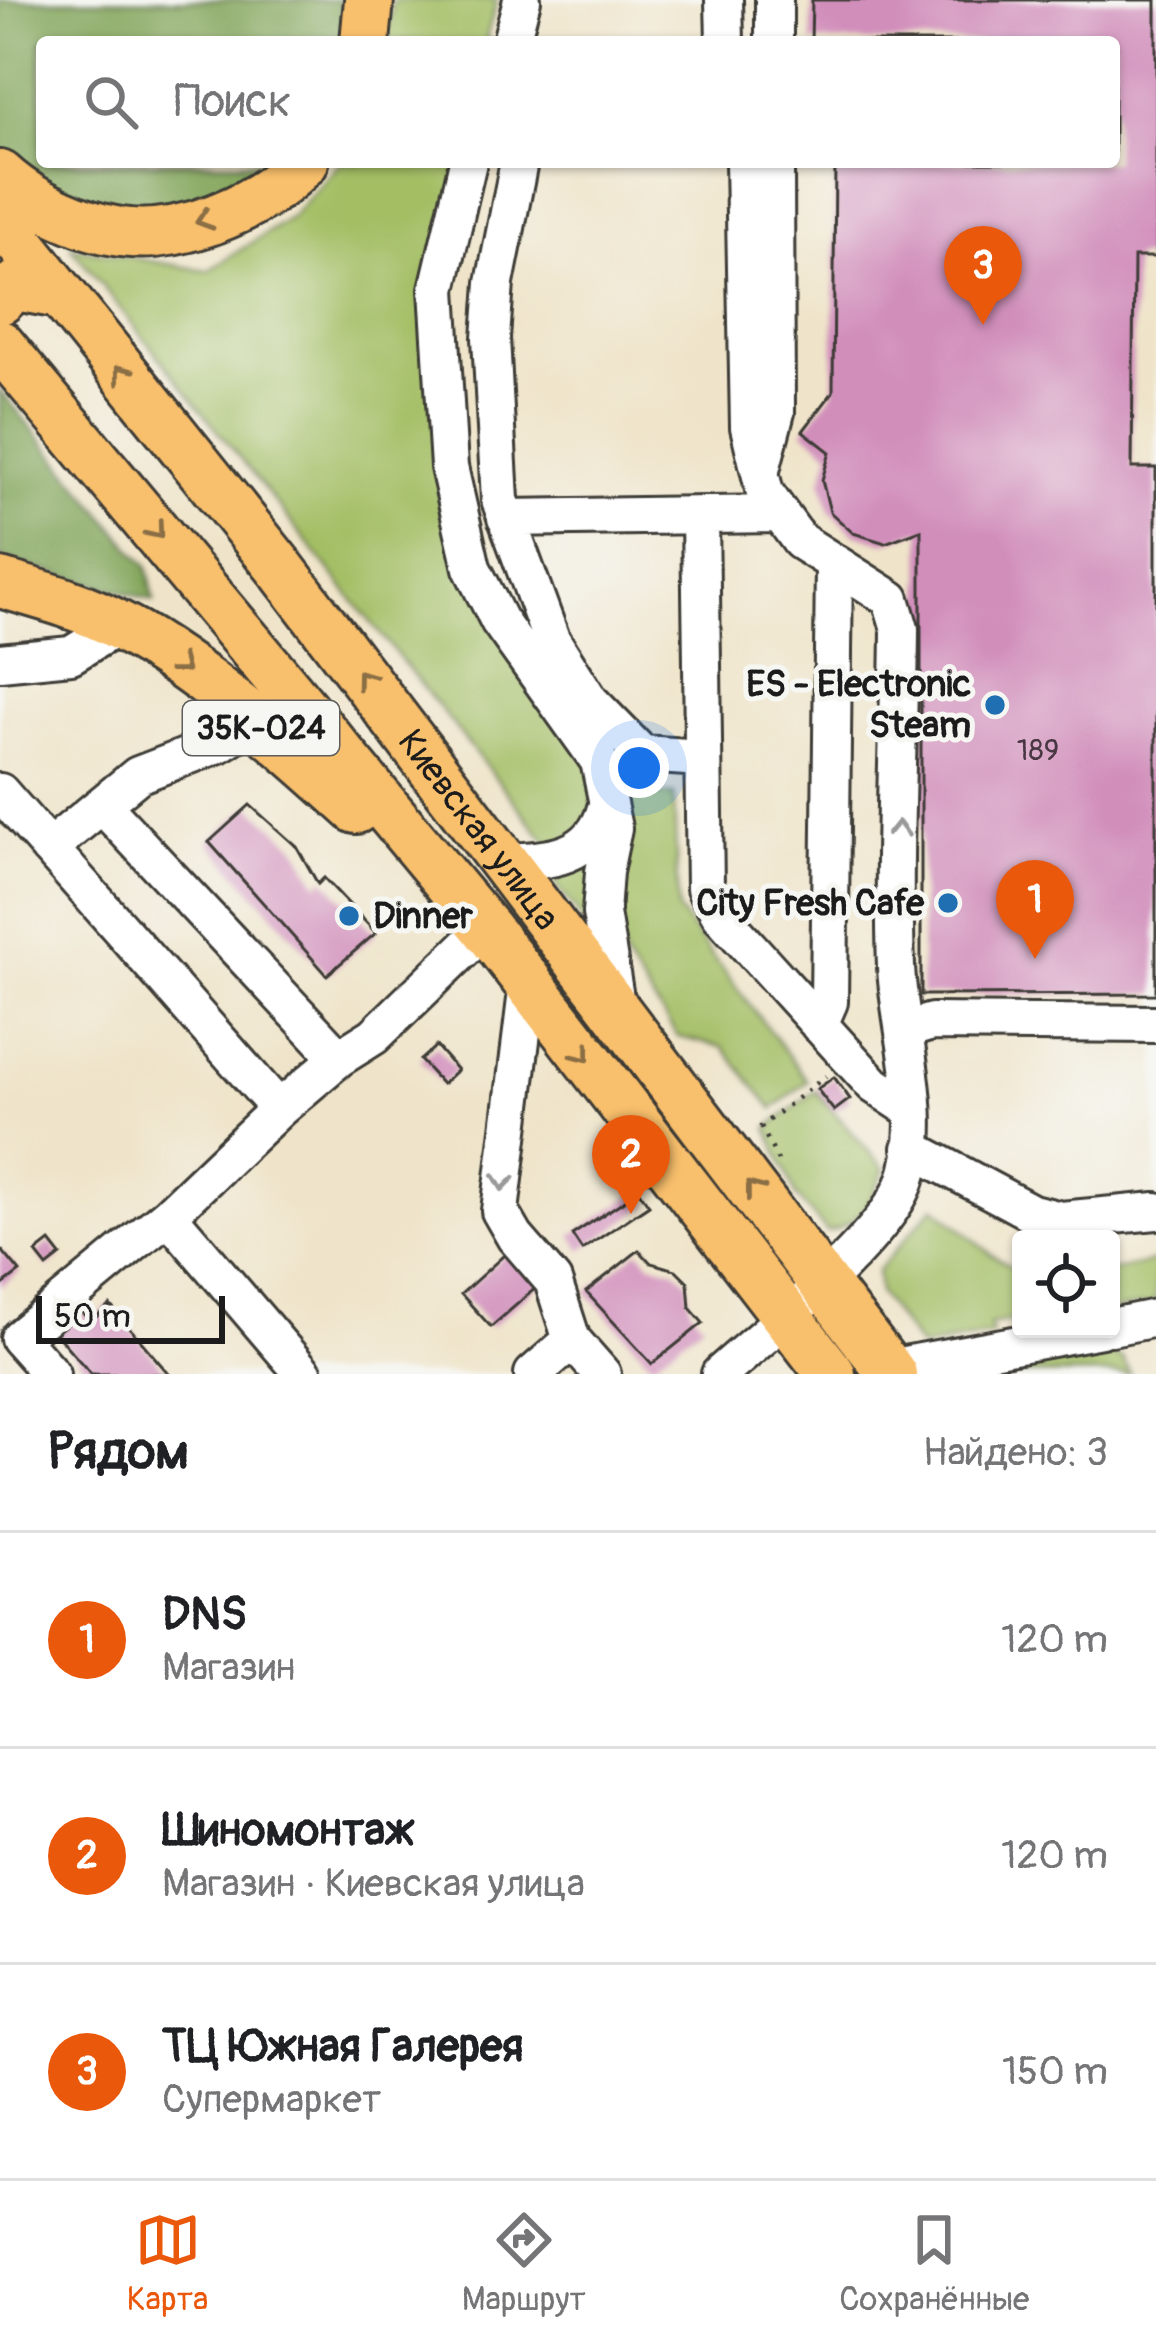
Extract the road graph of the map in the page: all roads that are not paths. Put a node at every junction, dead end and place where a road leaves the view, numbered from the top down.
1 (369, 0) edge
2 (522, 0) edge
3 (724, 0) edge
4 (774, 0) edge
5 (366, 36) edge
6 (513, 36) edge
7 (725, 36) edge
8 (774, 36) edge
9 (298, 168) edge
10 (467, 168) edge
11 (518, 168) edge
12 (744, 168) edge
13 (775, 168) edge
14 (0, 175) edge
15 (0, 218) edge
16 (59, 294) junction
17 (0, 300) edge
18 (0, 345) edge
19 (760, 473) junction
20 (777, 514) junction
21 (700, 516) junction
22 (506, 518) junction
23 (834, 566) junction
24 (0, 583) edge
25 (119, 625) junction
26 (0, 662) edge
27 (254, 722) junction
28 (701, 758) junction
29 (0, 792) edge
30 (609, 798) junction
31 (103, 806) junction
32 (49, 848) junction
33 (504, 862) junction
34 (486, 928) junction
35 (528, 983) junction
36 (618, 1015) junction
37 (819, 1024) junction
38 (1156, 1024) edge
39 (905, 1030) junction
40 (339, 1058) junction
41 (279, 1109) junction
42 (911, 1110) junction
43 (910, 1148) junction
44 (1156, 1211) edge
45 (168, 1215) junction
46 (824, 1282) junction
47 (785, 1316) junction
48 (1120, 1327) edge
49 (1153, 1329) edge
50 (1056, 1338) edge
51 (572, 1340) junction
52 (890, 1371) edge
53 (51, 1374) edge
54 (304, 1374) edge
55 (533, 1374) edge
56 (602, 1374) edge
57 (720, 1374) edge
58 (831, 1374) edge

1 - 5 main road
2 - 6 street
3 - 7 street
4 - 8 street
9 -> 14 main road
10 - 30 street
11 - 22 street
12 - 19 street
13 - 19 street
15 - 16 main road, Киевская улица
16 - 17 main road
33 -> 16 main road, Киевская улица
18 -> 34 main road, Киевская улица
19 - 20 street
20 - 21 street
20 - 23 street
21 - 22 street
21 - 28 street
22 - 28 street
23 - 37 street
39 -> 23 street
24 - 25 main road, 35К-024
25 - 26 street
25 -> 27 main road, 35К-024
27 - 31 street
27 - 34 main road, 35К-024
28 - 37 street
29 - 32 street
30 - 33 street
30 - 36 street
31 - 32 street
31 - 40 street
32 - 41 street
33 - 36 main road, Киевская улица
34 - 35 main road, Киевская улица
34 - 40 street
35 -> 47 main road, Киевская улица
35 -> 51 street
46 -> 36 main road, Киевская улица
37 - 42 street
38 - 39 street
39 - 42 street
40 - 41 street
41 - 45 street
42 - 43 street
43 - 44 street
43 - 46 street
45 - 53 street
45 - 54 street
46 - 47 street
46 - 52 main road, Киевская улица
47 - 57 street
47 - 58 main road, Киевская улица
48 - 49 street
50 - 52 street
51 - 55 street
51 - 56 street

